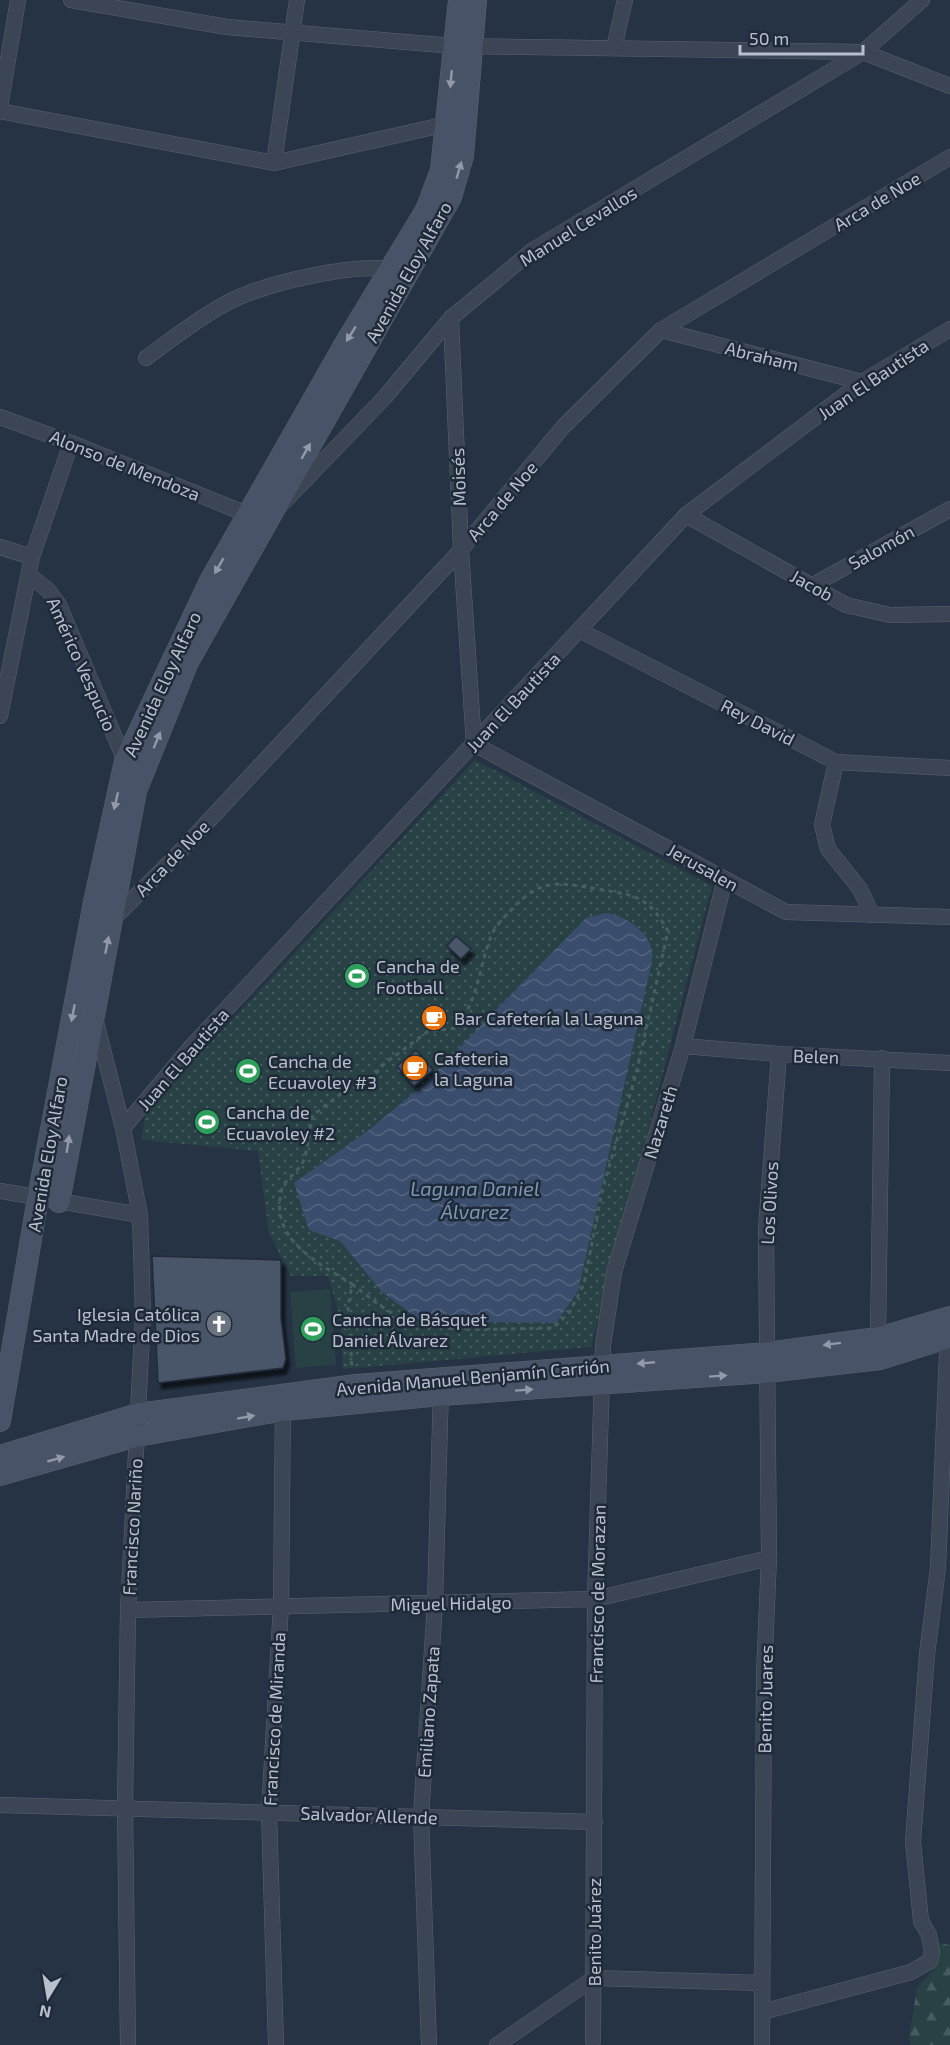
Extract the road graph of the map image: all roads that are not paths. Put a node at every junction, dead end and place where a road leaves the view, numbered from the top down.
1 (18, 0) edge
2 (71, 0) edge
3 (297, 0) edge
4 (459, 0) edge
5 (476, 0) edge
6 (625, 0) edge
7 (922, 0) edge
8 (151, 7) edge
9 (291, 33) junction
10 (463, 46) junction
11 (614, 48) junction
12 (863, 52) junction
13 (950, 87) edge
14 (0, 109) edge
15 (447, 124) junction
16 (950, 157) edge
17 (274, 163) junction
18 (400, 271) junction
19 (451, 318) junction
20 (950, 329) edge
21 (661, 330) junction
22 (146, 358) dead end
23 (862, 381) junction
24 (0, 417) edge
25 (71, 443) junction
26 (269, 498) junction
27 (950, 509) edge
28 (686, 515) junction
29 (249, 516) junction
30 (0, 547) edge
31 (461, 550) junction
32 (32, 557) junction
33 (29, 575) junction
34 (813, 585) junction
35 (950, 615) edge
36 (579, 630) junction
37 (0, 716) edge
38 (474, 744) junction
39 (125, 761) junction
40 (836, 762) junction
41 (950, 768) edge
42 (725, 879) junction
43 (872, 915) junction
44 (950, 917) edge
45 (113, 919) junction
46 (81, 971) junction
47 (94, 1014) junction
48 (683, 1046) junction
49 (779, 1054) junction
50 (882, 1058) junction
51 (950, 1063) edge
52 (123, 1128) junction
53 (0, 1191) edge
54 (48, 1200) junction
55 (140, 1215) junction
56 (949, 1324) edge
57 (878, 1338) junction
58 (767, 1362) junction
59 (602, 1376) junction
60 (441, 1387) junction
61 (283, 1402) junction
62 (138, 1414) junction
63 (0, 1421) edge
64 (137, 1436) junction
65 (0, 1456) edge
66 (0, 1474) edge
67 (769, 1558) junction
68 (595, 1599) junction
69 (435, 1604) junction
70 (281, 1605) junction
71 (128, 1610) junction
72 (0, 1805) edge
73 (125, 1807) junction
74 (269, 1812) junction
75 (421, 1816) junction
76 (595, 1822) junction
77 (594, 1978) junction
78 (762, 1983) junction
79 (762, 2012) junction
80 (593, 2041) dead end
81 (128, 2045) edge
82 (276, 2045) edge
83 (429, 2045) edge
84 (497, 2045) edge
85 (762, 2045) edge

1 - 14 street
2 - 8 street
3 - 9 street
4 - 10 street, Avenida Eloy Alfaro
5 - 10 street, Avenida Eloy Alfaro
6 - 11 street
7 - 12 street, Manuel Cevallos
8 - 9 street
9 - 10 street
9 - 17 street
10 - 11 street
10 -> 15 street, Avenida Eloy Alfaro
18 -> 10 street, Avenida Eloy Alfaro
11 - 12 street
12 - 13 street
12 - 19 street, Manuel Cevallos
14 - 17 street
15 - 17 street
15 - 18 street, Avenida Eloy Alfaro
16 - 21 street, Arca de Noe
18 - 22 street
18 - 26 street, Avenida Eloy Alfaro
19 - 26 street, Manuel Cevallos
19 - 31 street, Moisés
20 - 23 street, Juan El Bautista
21 - 23 street, Abraham
21 - 31 street, Arca de Noe
23 - 28 street, Juan El Bautista
24 - 25 street, Alonso de Mendoza
25 - 29 street, Alonso de Mendoza
25 - 32 street
26 - 29 street, Avenida Eloy Alfaro
45 -> 26 street, Avenida Eloy Alfaro
27 - 34 street, Salomón
28 - 34 street, Jacob
28 - 36 street, Juan El Bautista
29 -> 39 street, Avenida Eloy Alfaro
30 - 32 street
31 - 38 street, Moisés
31 - 45 street, Arca de Noe
32 - 33 street
33 - 37 street
33 - 39 street, Américo Vespucio
34 - 35 street, Jacob
36 - 38 street, Juan El Bautista
36 - 40 street, Rey David
38 - 42 street, Jerusalen
38 - 52 street, Juan El Bautista
39 -> 46 street, Avenida Eloy Alfaro
40 - 41 street, Rey David
40 - 43 street
42 - 43 street, Jerusalen
42 - 48 street, Nazareth
43 - 44 street, Jerusalen
47 -> 45 street, Avenida Eloy Alfaro
46 - 47 street, Francisco Nariño
46 -> 54 street, Avenida Eloy Alfaro
47 - 52 street, Francisco Nariño
54 -> 47 street, Avenida Eloy Alfaro
48 - 49 street, Belen
48 - 59 street, Nazareth
49 - 50 street, Belen
49 - 58 street, Los Olivos
50 - 51 street, Belen
50 - 57 street
52 - 55 street, Francisco Nariño
53 - 54 street
54 - 55 street
54 - 63 street, Avenida Eloy Alfaro
55 - 62 street, Francisco Nariño
56 - 57 street, Avenida Manuel Benjamín Carrión
56 - 58 street, Avenida Manuel Benjamín Carrión
56 - 79 street
57 -> 58 street, Avenida Manuel Benjamín Carrión
58 - 59 street, Avenida Manuel Benjamín Carrión
58 - 67 street, Benito Juares
59 - 60 street, Avenida Manuel Benjamín Carrión
59 - 68 street, Francisco de Morazan
60 - 61 street, Avenida Manuel Benjamín Carrión
60 - 61 street, Avenida Manuel Benjamín Carrión
60 - 69 street, Emiliano Zapata
61 - 62 street, Avenida Manuel Benjamín Carrión
64 -> 61 street, Avenida Manuel Benjamín Carrión
61 - 70 street, Francisco de Miranda
62 - 64 street, Francisco Nariño
62 - 65 street, Avenida Manuel Benjamín Carrión
66 -> 64 street, Avenida Manuel Benjamín Carrión
64 - 71 street, Francisco Nariño
67 - 68 street, Miguel Hidalgo
67 - 78 street, Benito Juares
68 - 69 street, Miguel Hidalgo
68 - 76 street, Francisco de Morazan
69 - 70 street, Miguel Hidalgo
69 - 75 street, Emiliano Zapata
70 - 71 street, Miguel Hidalgo
70 - 74 street, Francisco de Miranda
71 - 73 street, Francisco Nariño
72 - 73 street, Salvador Allende
73 - 74 street, Salvador Allende
73 - 81 street, Francisco Nariño
74 - 75 street, Salvador Allende
74 - 82 street, Francisco de Miranda
75 - 76 street, Salvador Allende
75 - 83 street, Emiliano Zapata
76 - 77 street, Benito Juárez
77 - 78 street
77 - 80 street, Benito Juárez
77 - 84 street
78 - 79 street, Benito Juares
79 - 85 street, Benito Juares

